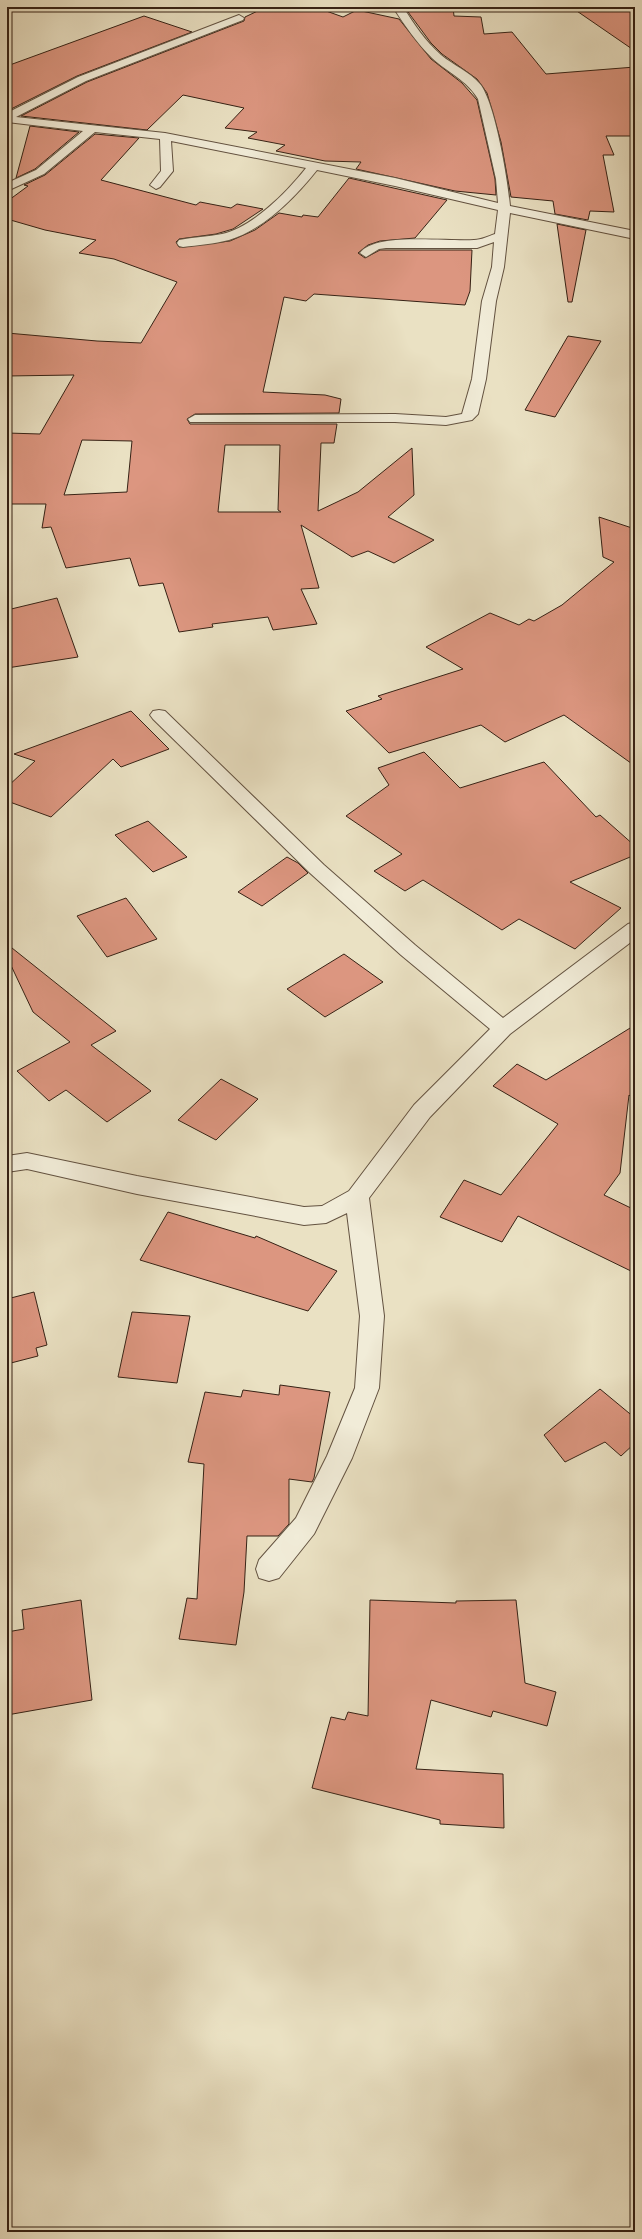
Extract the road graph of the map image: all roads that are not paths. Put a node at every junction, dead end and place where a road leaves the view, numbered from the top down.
1 (398, 7) edge
2 (240, 18) dead end
3 (7, 118) edge
4 (92, 129) junction
5 (165, 136) junction
6 (313, 167) junction
7 (156, 185) dead end
8 (7, 187) edge
9 (504, 210) junction
10 (635, 234) edge
11 (502, 236) junction
12 (183, 242) dead end
13 (366, 253) dead end
14 (195, 419) dead end
15 (159, 715) dead end
16 (635, 929) edge
17 (503, 1029) junction
18 (7, 1164) edge
19 (357, 1197) junction
20 (269, 1569) dead end

1 - 9 street
2 - 3 street
3 - 4 street
4 - 5 street
4 - 8 street
5 - 6 street
5 - 7 street
6 - 9 street
6 - 12 street
9 - 10 street
9 - 11 street
11 - 13 street
11 - 14 street
15 - 17 street
16 - 17 street
17 - 19 street
18 - 19 street
19 - 20 street

